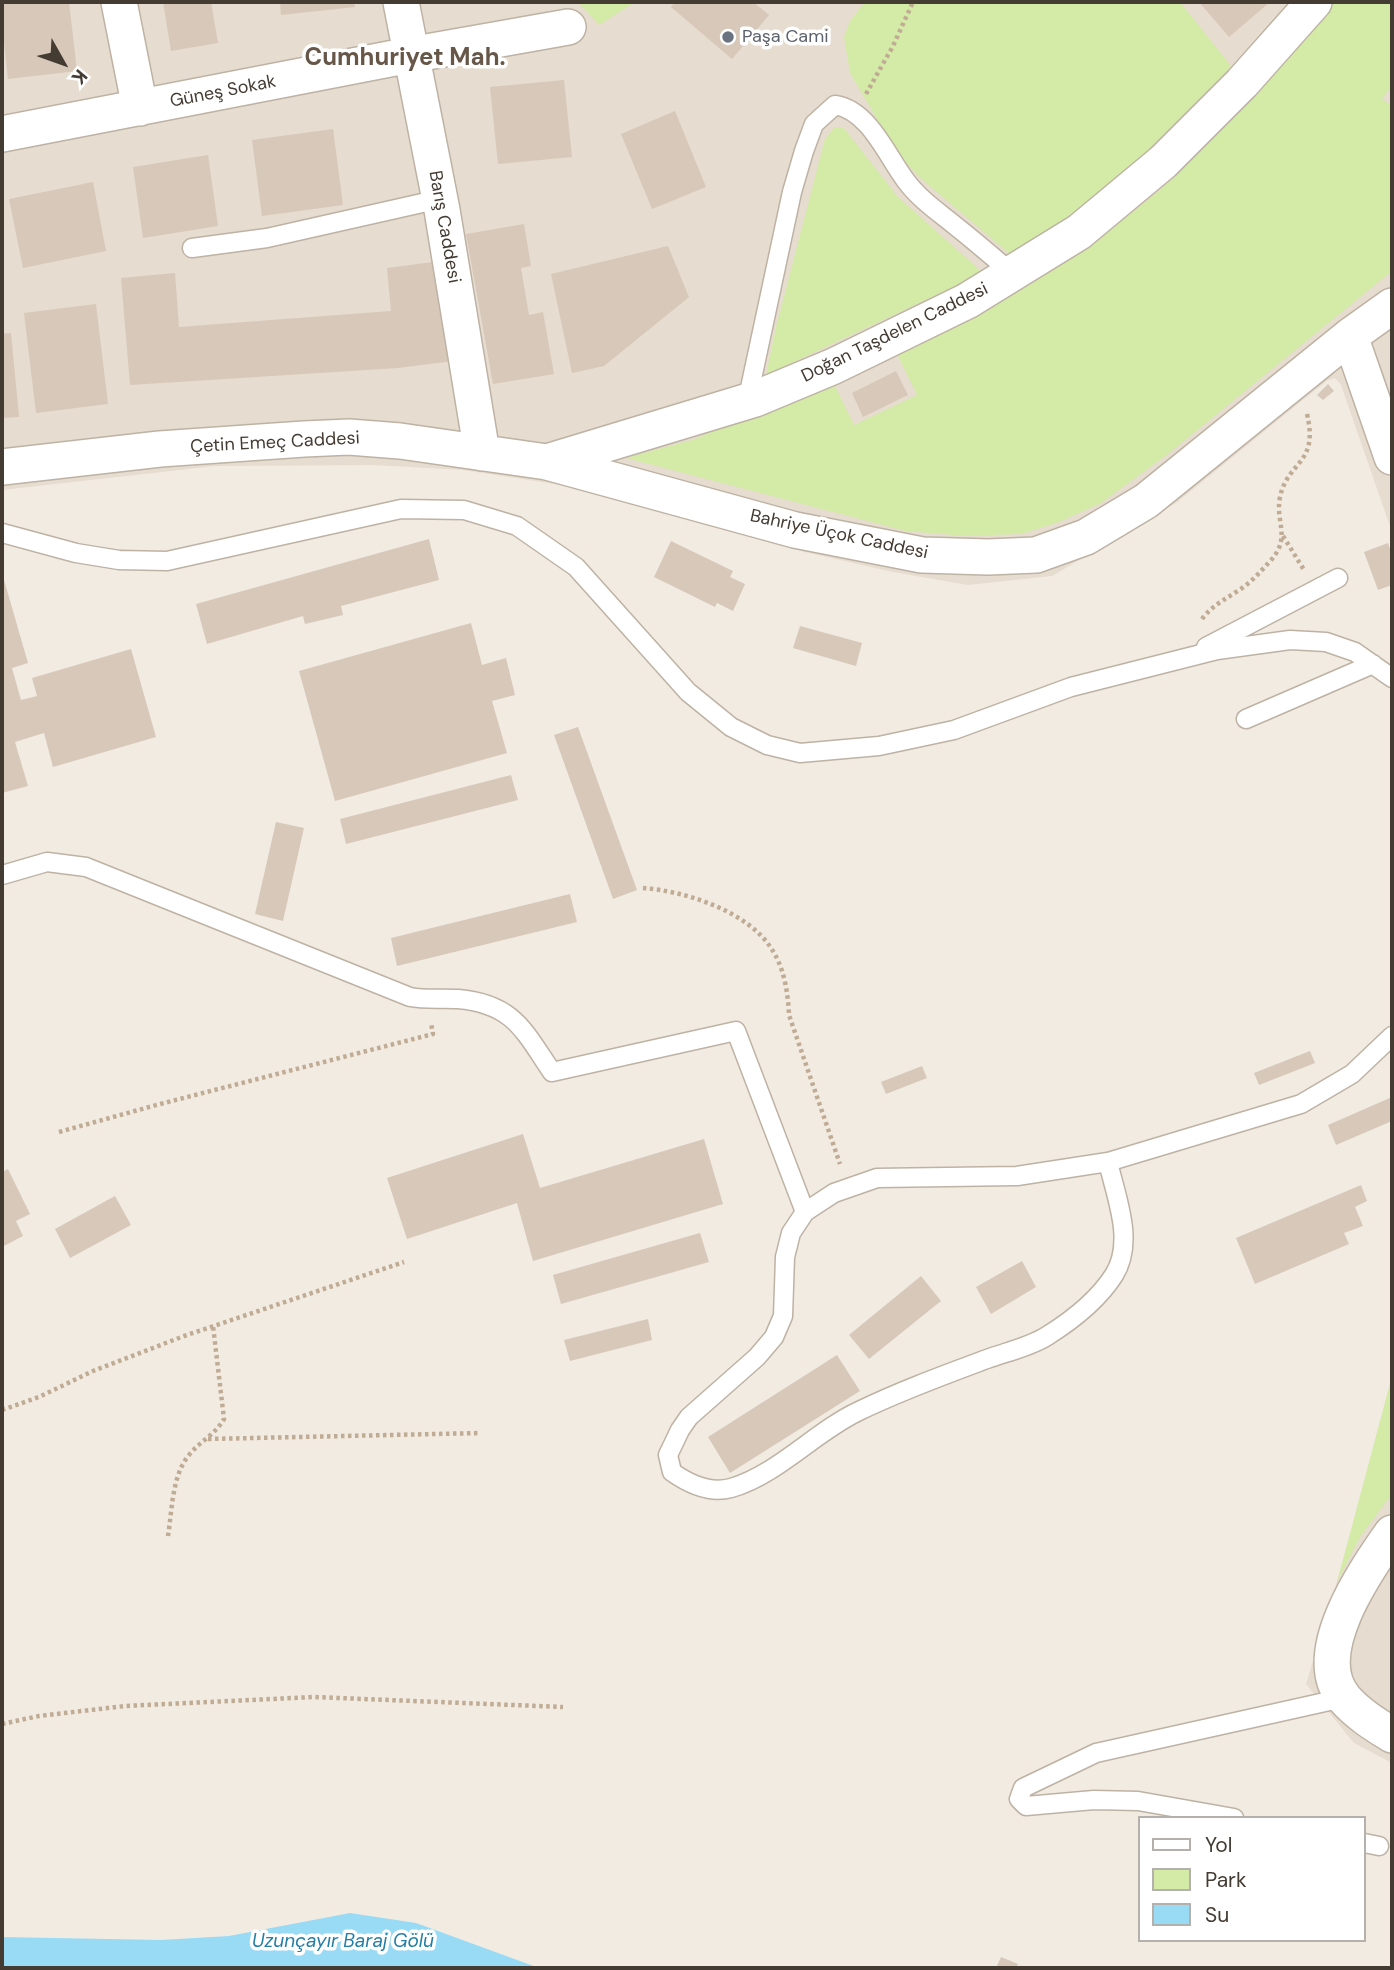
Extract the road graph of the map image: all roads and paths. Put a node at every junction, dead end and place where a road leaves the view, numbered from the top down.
1 (119, 2) edge
2 (401, 2) edge
3 (914, 2) edge
4 (1314, 2) edge
5 (568, 27) dead end
6 (410, 55) junction
7 (140, 108) junction
8 (854, 112) junction
9 (2, 134) edge
10 (440, 199) junction
11 (192, 248) dead end
12 (1013, 273) junction
13 (1392, 306) edge
14 (1350, 335) junction
15 (747, 402) junction
16 (1307, 410) dead end
17 (482, 453) junction
18 (1392, 457) edge
19 (547, 462) junction
20 (2, 467) edge
21 (2, 533) edge
22 (1283, 536) junction
23 (1338, 578) dead end
24 (1317, 589) junction
25 (1184, 658) junction
26 (1373, 664) junction
27 (1392, 678) edge
28 (1246, 719) dead end
29 (2, 875) edge
30 (643, 888) dead end
31 (428, 1000) junction
32 (1392, 1035) edge
33 (59, 1132) dead end
34 (1108, 1162) junction
35 (848, 1188) junction
36 (806, 1212) junction
37 (404, 1262) dead end
38 (213, 1326) junction
39 (2, 1410) edge
40 (481, 1433) dead end
41 (208, 1440) junction
42 (1392, 1533) edge
43 (168, 1535) dead end
44 (1343, 1698) junction
45 (563, 1707) dead end
46 (2, 1724) edge
47 (1392, 1735) edge
48 (1223, 1816) edge

1 - 7 street
2 - 6 street, Barış Caddesi
3 - 8 path
4 - 12 street, Doğan Taşdelen Caddesi
5 - 6 street, Güneş Sokak
6 - 7 street, Güneş Sokak
6 - 10 street, Barış Caddesi
7 - 9 street, Güneş Sokak
8 - 12 lane
8 - 15 lane
10 - 11 lane
10 - 17 street, Barış Caddesi
12 - 15 street, Doğan Taşdelen Caddesi
13 - 14 street, Bahriye Üçok Caddesi
14 - 18 street
14 - 19 street, Bahriye Üçok Caddesi
15 - 19 street, Doğan Taşdelen Caddesi
16 - 22 path
17 - 19 street, Çetin Emeç Caddesi
17 - 20 street, Çetin Emeç Caddesi
21 - 25 lane
22 - 24 path
22 - 25 path
23 - 24 lane
24 - 25 lane
25 - 26 lane
26 - 27 lane
26 - 28 lane
29 - 31 lane
30 - 35 path
31 - 33 path
31 - 36 lane
32 - 34 lane
34 - 35 lane
34 - 36 lane
35 - 36 lane
37 - 38 path
38 - 39 path
38 - 41 path
40 - 41 path
41 - 43 path
42 - 44 street
44 - 47 street
44 - 48 lane
45 - 46 path

